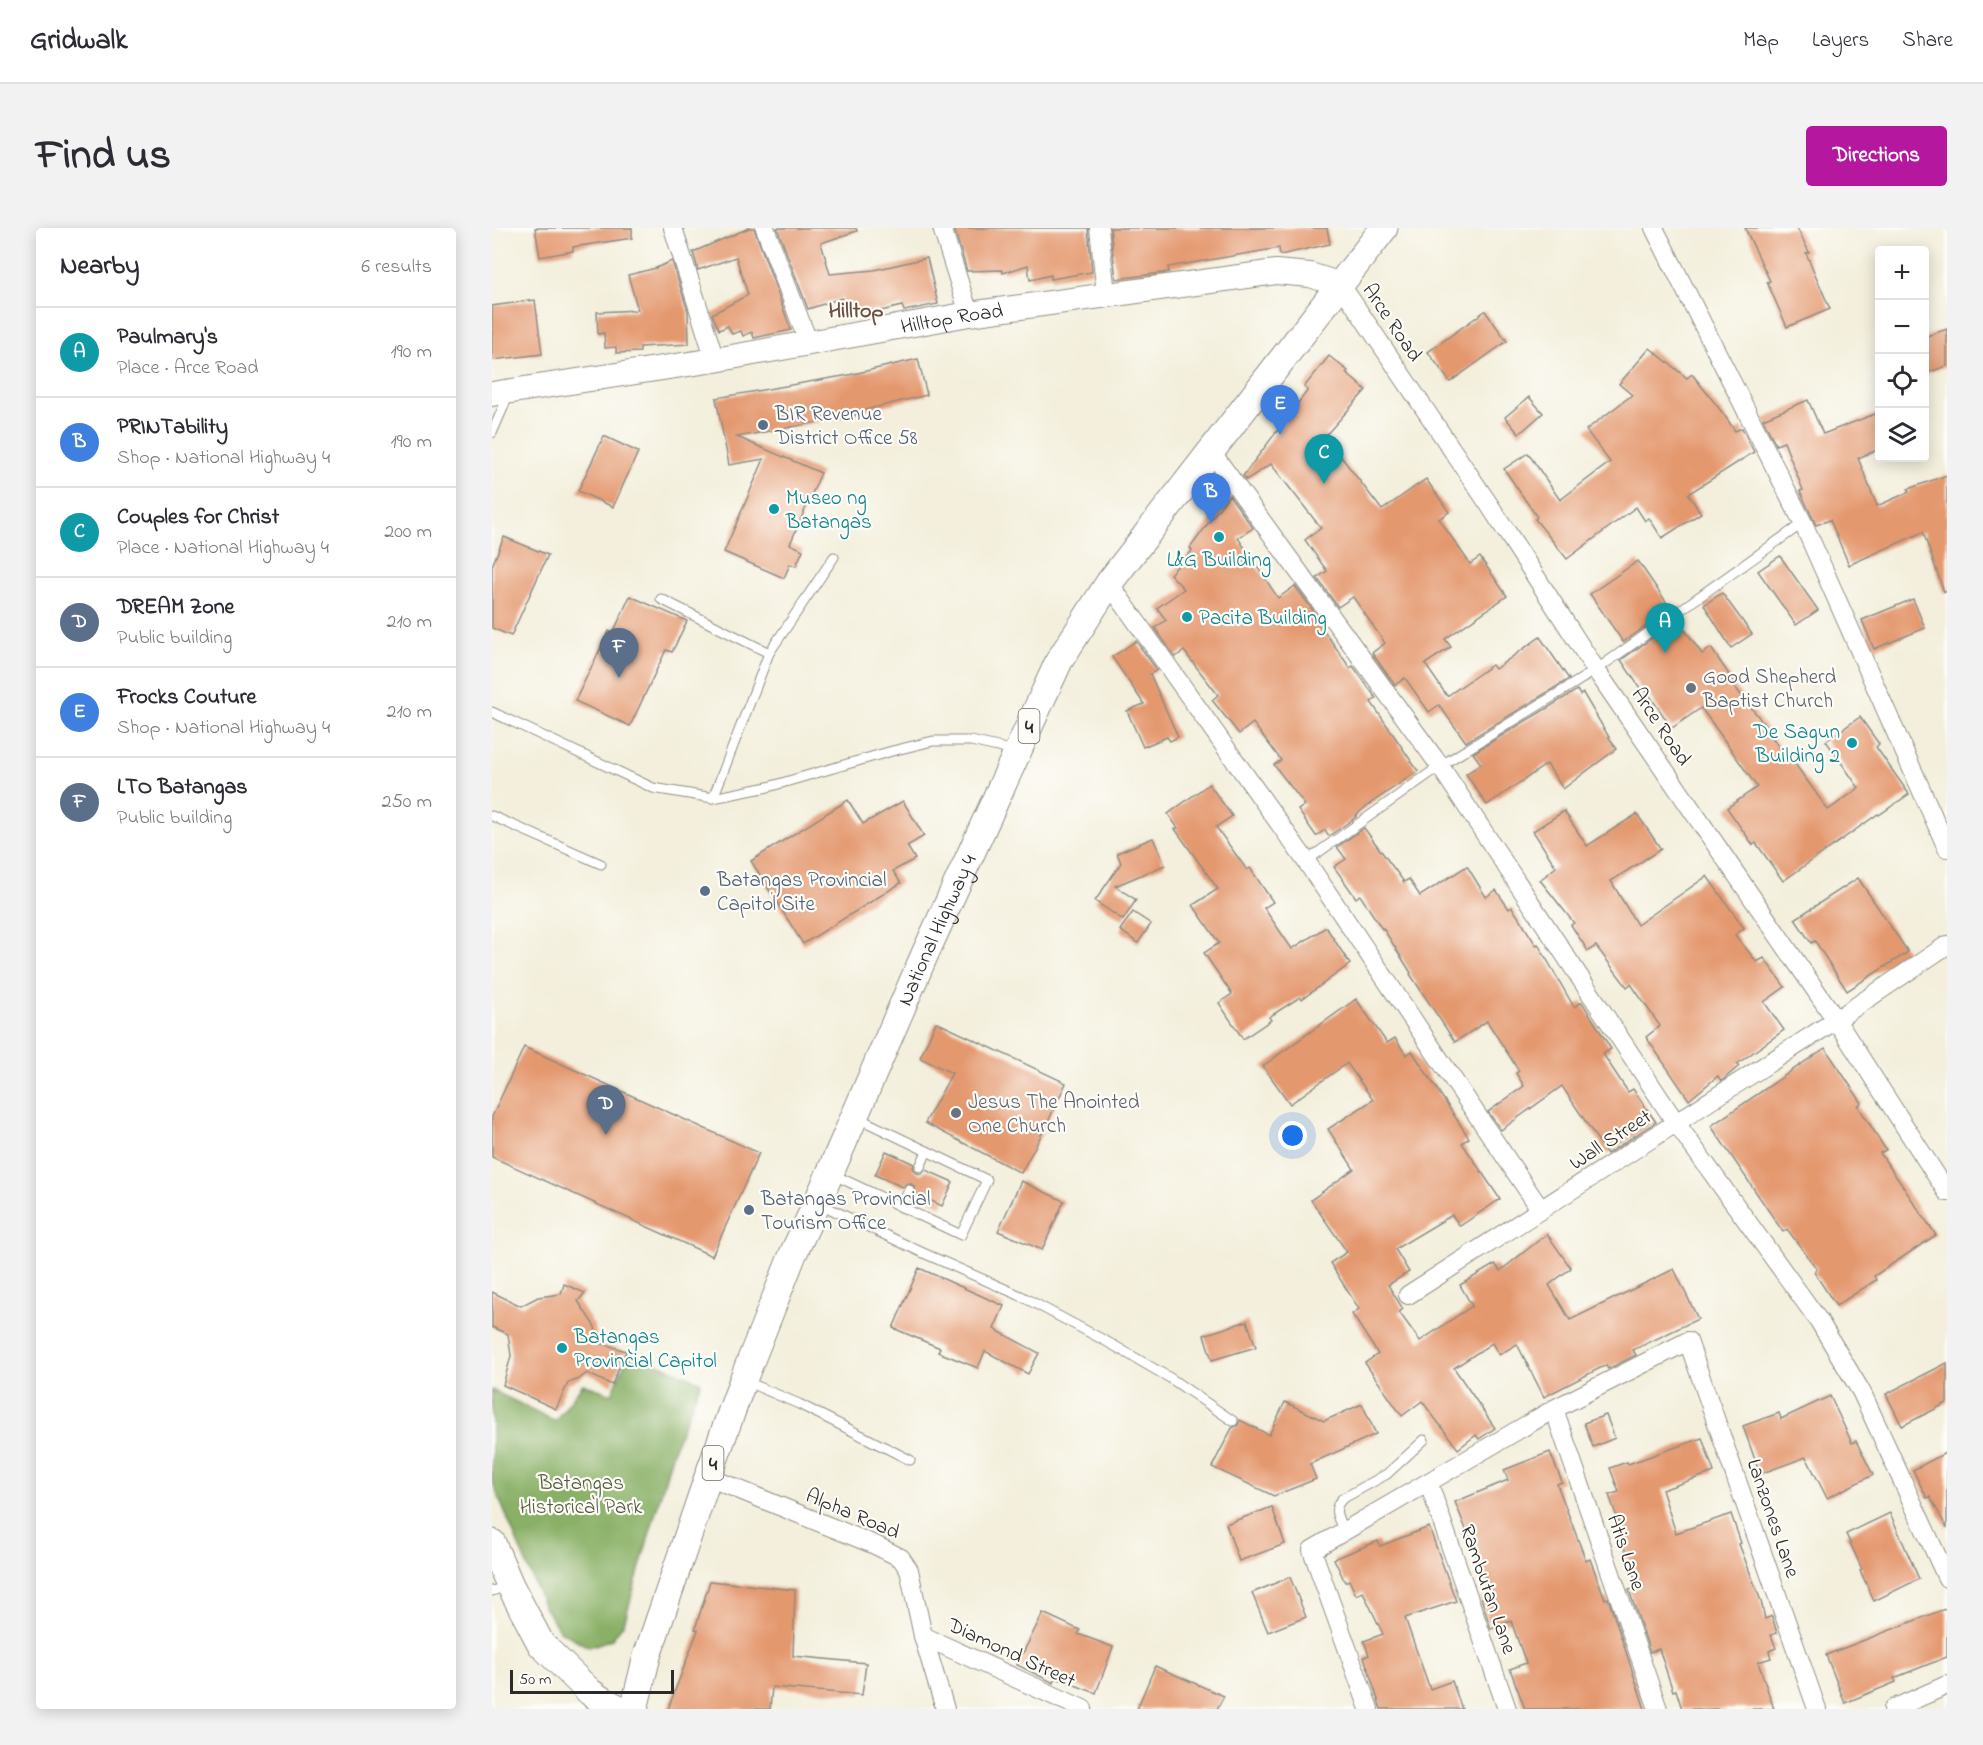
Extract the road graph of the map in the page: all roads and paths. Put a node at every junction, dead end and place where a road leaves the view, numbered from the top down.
1 (673, 228) edge
2 (765, 228) edge
3 (942, 228) edge
4 (1099, 228) edge
5 (1384, 228) edge
6 (1654, 228) edge
7 (1341, 285) junction
8 (1106, 294) junction
9 (969, 314) junction
10 (810, 344) junction
11 (715, 360) junction
12 (501, 392) edge
13 (492, 433) edge
14 (1210, 450) junction
15 (1803, 524) junction
16 (834, 556) dead end
17 (1109, 583) junction
18 (661, 599) dead end
19 (769, 653) junction
20 (1596, 670) junction
21 (492, 712) edge
22 (1017, 751) junction
23 (1440, 766) junction
24 (713, 798) junction
25 (492, 816) edge
26 (1947, 848) edge
27 (1306, 861) junction
28 (601, 864) dead end
29 (1947, 945) edge
30 (1836, 1020) junction
31 (855, 1116) junction
32 (1676, 1123) junction
33 (927, 1151) junction
34 (920, 1167) dead end
35 (830, 1173) junction
36 (909, 1190) dead end
37 (1947, 1192) edge
38 (817, 1203) junction
39 (901, 1207) junction
40 (1541, 1210) junction
41 (1408, 1295) dead end
42 (743, 1380) junction
43 (1554, 1409) junction
44 (1233, 1421) dead end
45 (1424, 1440) dead end
46 (910, 1460) dead end
47 (708, 1477) junction
48 (1429, 1484) junction
49 (1344, 1532) junction
50 (492, 1543) edge
51 (1947, 1578) edge
52 (501, 1588) edge
53 (923, 1635) junction
54 (1947, 1685) edge
55 (620, 1709) edge
56 (634, 1709) edge
57 (945, 1709) edge
58 (1083, 1709) edge
59 (1369, 1709) edge
60 (1507, 1709) edge
61 (1658, 1709) edge
62 (1817, 1709) edge
63 (1893, 1709) edge

1 - 11 street
2 - 10 street
3 - 9 street
4 - 8 street
5 - 7 main road, National Highway 4 / 4
6 - 15 street
7 - 8 street, Hilltop Road
7 - 14 main road, National Highway 4 / 4
7 - 20 street, Arce Road
8 - 9 street, Hilltop Road
9 - 10 street, Hilltop Road
10 - 11 street, Hilltop Road
11 - 12 street, Hilltop Road
12 - 13 lane
14 - 17 main road, National Highway 4 / 4
14 - 23 street
15 - 20 lane
15 - 26 street
16 - 19 lane
17 - 22 main road, National Highway 4 / 4
17 - 27 street
18 - 19 lane
19 - 24 lane
20 - 23 lane
20 - 30 street, Arce Road
21 - 24 lane
22 - 24 lane
22 - 31 main road, National Highway 4 / 4
23 - 27 lane
23 - 32 street
25 - 28 lane
27 - 40 street
29 - 30 street, Wall Street
30 - 32 street, Wall Street
30 - 37 street, Arce Road
31 - 33 lane
31 - 35 main road, National Highway 4 / 4
32 - 40 street, Wall Street
32 - 51 street
33 - 34 lane
33 - 39 lane
35 - 38 main road, National Highway 4 / 4
35 - 39 lane
36 - 39 lane
38 - 42 main road, National Highway 4 / 4
38 - 44 lane
40 - 41 street, Wall Street
42 - 46 lane
42 - 47 main road, National Highway 4 / 4
43 - 48 street
43 - 61 street, Atis Lane
43 - 62 street, Lanzones Lane
45 - 49 lane
47 - 53 street, Alpha Road
47 - 56 main road, National Highway 4 / 4
48 - 49 street
48 - 60 street, Rambutan Lane
49 - 59 street
50 - 52 main road
52 - 55 main road
53 - 57 street, Alpha Road
53 - 58 street, Diamond Street
54 - 63 street

